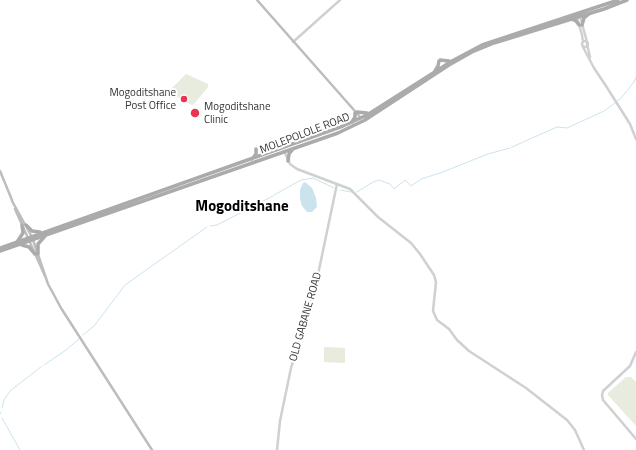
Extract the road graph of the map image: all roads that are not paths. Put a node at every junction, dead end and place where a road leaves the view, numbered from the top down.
1 (256, 0) edge
2 (340, 0) edge
3 (618, 0) edge
4 (627, 0) edge
5 (592, 13) junction
6 (578, 15) junction
7 (570, 19) junction
8 (581, 26) junction
9 (583, 35) junction
10 (293, 42) junction
11 (583, 42) junction
12 (587, 43) junction
13 (583, 47) junction
14 (452, 61) junction
15 (595, 70) junction
16 (434, 72) junction
17 (355, 112) junction
18 (370, 113) junction
19 (361, 120) junction
20 (351, 123) junction
21 (636, 139) edge
22 (256, 149) dead end
23 (294, 149) junction
24 (284, 150) junction
25 (251, 159) junction
26 (289, 162) junction
27 (217, 168) dead end
28 (222, 170) junction
29 (0, 171) edge
30 (200, 177) junction
31 (209, 178) junction
32 (338, 184) junction
33 (152, 198) junction
34 (158, 199) dead end
35 (24, 225) junction
36 (61, 230) junction
37 (67, 231) dead end
38 (44, 234) junction
39 (31, 239) junction
40 (16, 242) junction
41 (21, 244) junction
42 (0, 248) edge
43 (0, 251) edge
44 (37, 254) junction
45 (636, 352) edge
46 (636, 439) edge
47 (152, 450) edge
48 (277, 450) edge
49 (584, 450) edge

1 - 10 main road
2 - 10 street
3 - 6 main road, MOLEPOLOLE ROAD
4 - 5 main road, MOLEPOLOLE ROAD
5 - 6 main road, MOLEPOLOLE ROAD
5 - 8 main road
6 - 7 main road, MOLEPOLOLE ROAD
6 - 8 street
6 - 14 main road, MOLEPOLOLE ROAD
7 - 8 main road
7 - 19 main road, MOLEPOLOLE ROAD
8 - 9 street
9 - 11 street
9 - 12 street
10 - 17 main road
11 - 12 street
11 - 13 street
12 - 13 street
12 - 15 street
13 - 15 street
14 - 16 main road, MOLEPOLOLE ROAD
14 - 16 main road
15 - 21 street
16 - 18 main road, MOLEPOLOLE ROAD
17 - 18 main road
17 - 19 main road
17 - 20 main road
18 - 19 main road, MOLEPOLOLE ROAD
19 - 20 main road, MOLEPOLOLE ROAD
19 - 23 main road, MOLEPOLOLE ROAD
20 - 24 main road, MOLEPOLOLE ROAD
22 - 25 main road
23 - 24 main road, MOLEPOLOLE ROAD
23 - 26 main road
24 - 25 main road, MOLEPOLOLE ROAD
24 - 26 street
24 - 31 main road, MOLEPOLOLE ROAD
25 - 28 main road, MOLEPOLOLE ROAD
26 - 32 street
27 - 28 main road
28 - 30 main road, MOLEPOLOLE ROAD
29 - 35 main road
30 - 31 main road
30 - 38 main road, MOLEPOLOLE ROAD
31 - 33 main road, MOLEPOLOLE ROAD
32 - 48 street, OLD GABANE ROAD
32 - 49 street
33 - 34 main road
33 - 36 main road, MOLEPOLOLE ROAD
35 - 38 main road
35 - 39 main road
35 - 40 main road
36 - 37 main road
36 - 38 main road, MOLEPOLOLE ROAD
38 - 39 main road, MOLEPOLOLE ROAD
38 - 44 main road
39 - 40 main road, MOLEPOLOLE ROAD
39 - 41 main road, MOLEPOLOLE ROAD
39 - 44 main road
40 - 42 main road, MOLEPOLOLE ROAD
41 - 43 main road, MOLEPOLOLE ROAD
41 - 44 main road
44 - 47 main road
45 - 46 street

